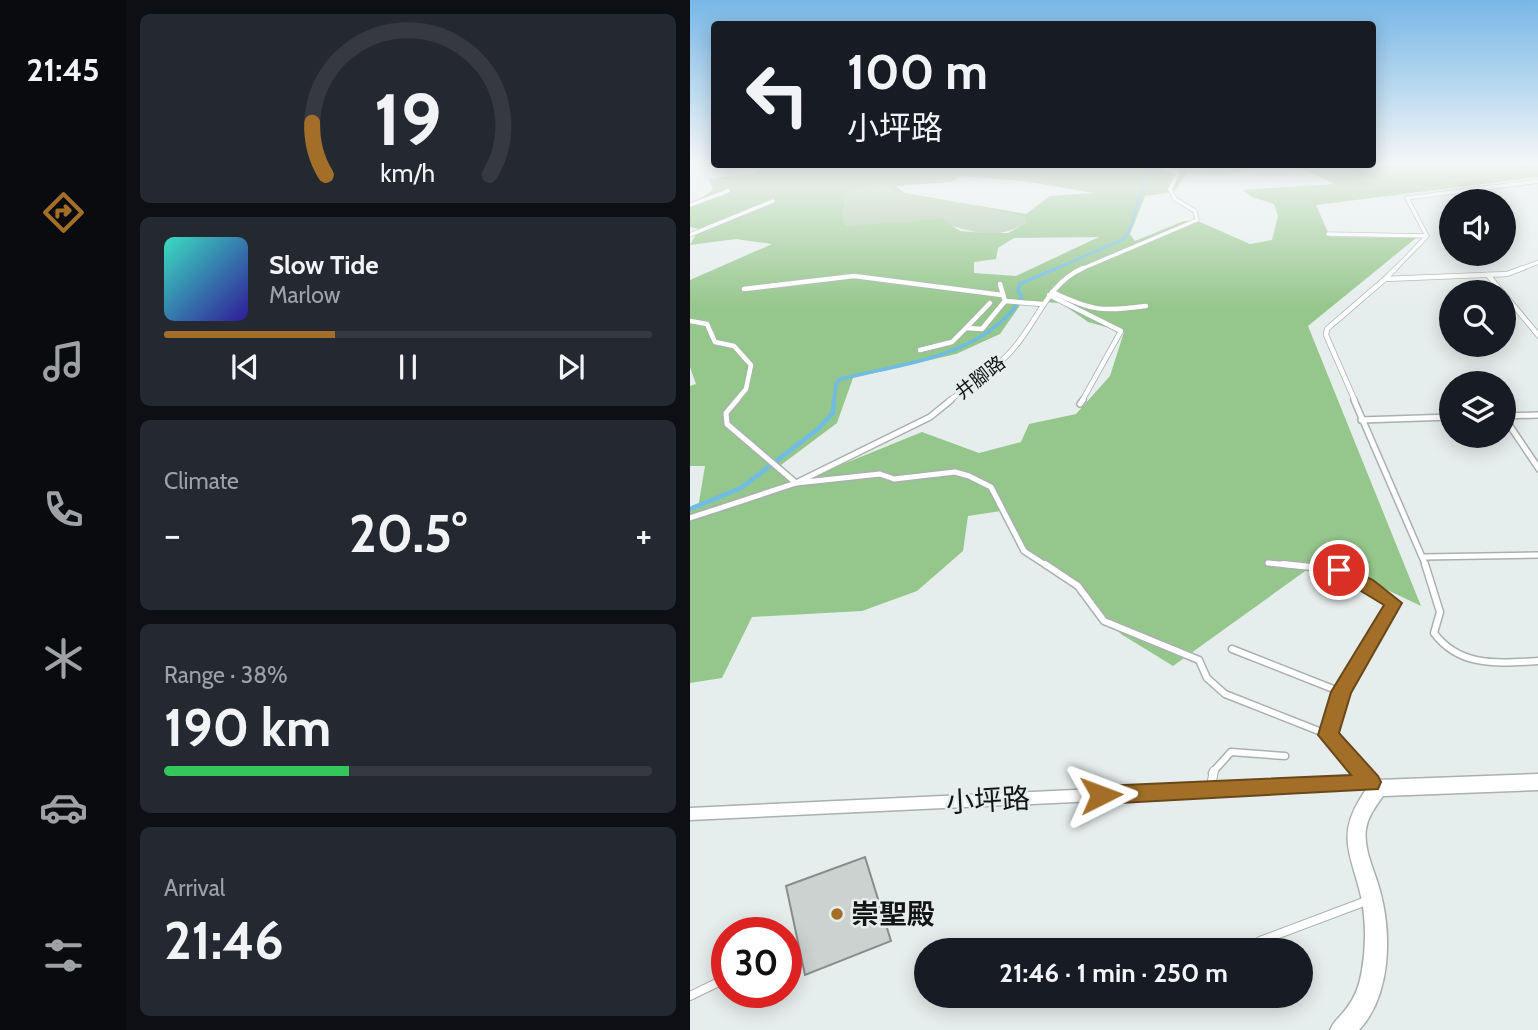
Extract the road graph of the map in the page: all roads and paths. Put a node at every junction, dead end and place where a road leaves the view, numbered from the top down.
1 (746, 212) edge
2 (1195, 212) edge
3 (1415, 212) edge
4 (1328, 234) dead end
5 (690, 235) edge
6 (1427, 236) junction
7 (1539, 262) edge
8 (1488, 275) junction
9 (1385, 279) junction
10 (1492, 280) edge
11 (1000, 284) dead end
12 (744, 289) dead end
13 (1050, 293) junction
14 (1002, 295) junction
15 (1005, 301) junction
16 (990, 303) dead end
17 (1042, 304) junction
18 (1146, 306) dead end
19 (1516, 309) edge
20 (690, 321) edge
21 (966, 328) junction
22 (1539, 336) edge
23 (920, 350) dead end
24 (1080, 404) dead end
25 (1539, 415) edge
26 (1516, 416) edge
27 (1439, 417) edge
28 (1361, 420) junction
29 (1516, 434) edge
30 (1539, 469) edge
31 (796, 483) junction
32 (690, 518) edge
33 (1539, 555) edge
34 (1424, 557) junction
35 (1269, 563) dead end
36 (1232, 649) dead end
37 (1539, 661) edge
38 (1341, 692) junction
39 (1329, 735) junction
40 (1284, 756) dead end
41 (1539, 782) edge
42 (1374, 785) junction
43 (1210, 791) junction
44 (690, 814) edge
45 (1371, 899) junction
46 (1268, 938) edge
47 (711, 986) edge
48 (690, 996) edge
49 (1342, 1030) edge

1 - 5 lane
2 - 13 lane, 井腳路
3 - 6 lane
4 - 6 lane
6 - 9 lane
7 - 8 lane
8 - 9 lane
8 - 10 lane
9 - 28 lane
11 - 14 lane
12 - 14 lane
13 - 17 lane, 井腳路
13 - 18 lane
13 - 24 lane
14 - 15 lane
15 - 17 lane
15 - 21 lane
16 - 21 lane
17 - 31 lane, 井腳路
19 - 22 lane
20 - 31 lane
21 - 23 lane
25 - 26 lane
27 - 28 lane
28 - 34 lane
29 - 30 lane
31 - 32 lane, 井腳路
31 - 39 lane
33 - 34 lane
34 - 37 lane
35 - 38 lane
36 - 38 lane
38 - 39 lane
39 - 42 lane
40 - 43 lane
41 - 42 street, 小坪路
42 - 43 street, 小坪路
42 - 45 street
43 - 44 street, 小坪路
45 - 46 lane
45 - 49 street
47 - 48 lane

